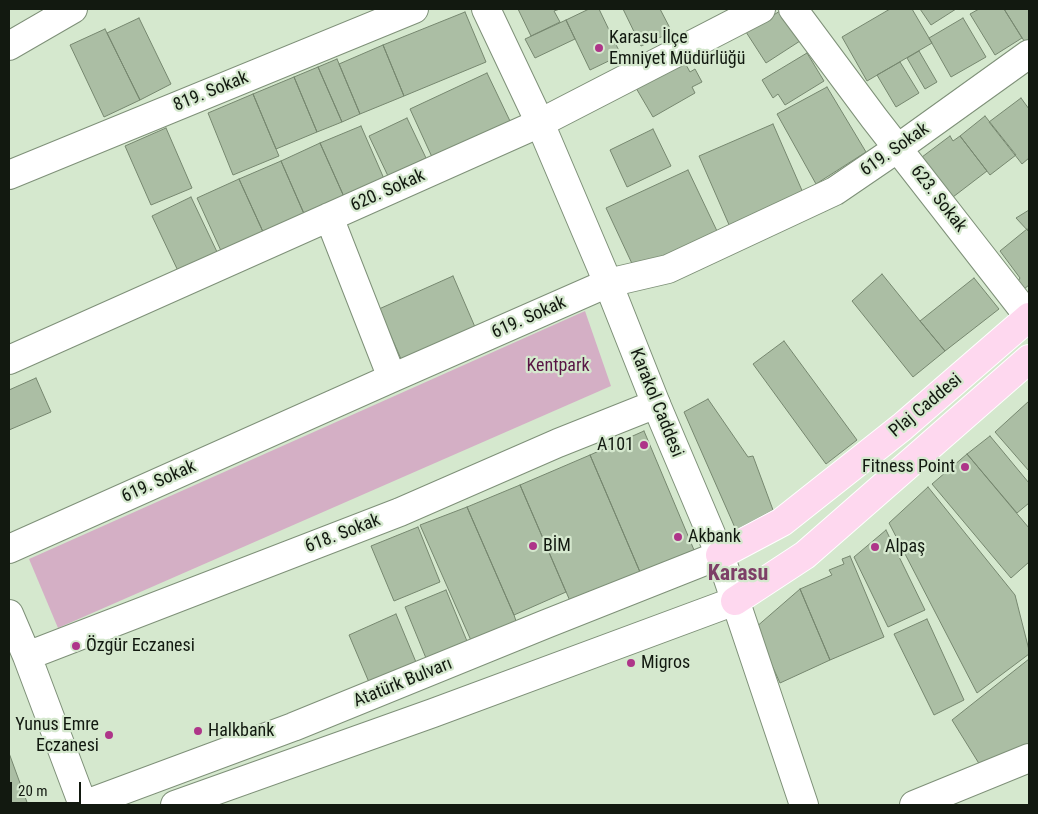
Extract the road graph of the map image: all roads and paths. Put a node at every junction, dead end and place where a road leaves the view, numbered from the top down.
1 (72, 9) edge
2 (414, 9) edge
3 (486, 9) edge
4 (761, 9) edge
5 (793, 9) edge
6 (9, 46) edge
7 (1029, 54) edge
8 (540, 123) junction
9 (898, 148) junction
10 (9, 175) edge
11 (329, 217) junction
12 (608, 283) junction
13 (1029, 317) edge
14 (1029, 359) edge
15 (9, 360) edge
16 (392, 378) junction
17 (656, 404) junction
18 (9, 549) edge
19 (720, 555) junction
20 (734, 601) junction
21 (9, 614) edge
22 (27, 656) junction
23 (1029, 758) edge
24 (83, 805) edge
25 (176, 805) edge
26 (804, 805) edge
27 (914, 805) edge

1 - 6 street
2 - 10 street, 819. Sokak
3 - 8 street, Karakol Caddesi
4 - 8 street, 620. Sokak
5 - 9 street, 623. Sokak
7 - 9 street, 619. Sokak
8 - 11 street, 620. Sokak
8 - 12 street, Karakol Caddesi
9 - 12 street, 619. Sokak
9 - 13 street, 623. Sokak
11 - 15 street, 620. Sokak
11 - 16 street
12 - 16 street, 619. Sokak
12 - 17 street, Karakol Caddesi
13 - 19 main road, Plaj Caddesi
14 - 20 main road, Plaj Caddesi
16 - 18 street, 619. Sokak
17 - 19 street, Karakol Caddesi
17 - 22 street, 618. Sokak
19 - 20 street, Karakol Caddesi
19 - 24 street, Atatürk Bulvarı
20 - 25 street
20 - 26 street, Karakol Caddesi
21 - 22 street
22 - 24 street
23 - 27 street

